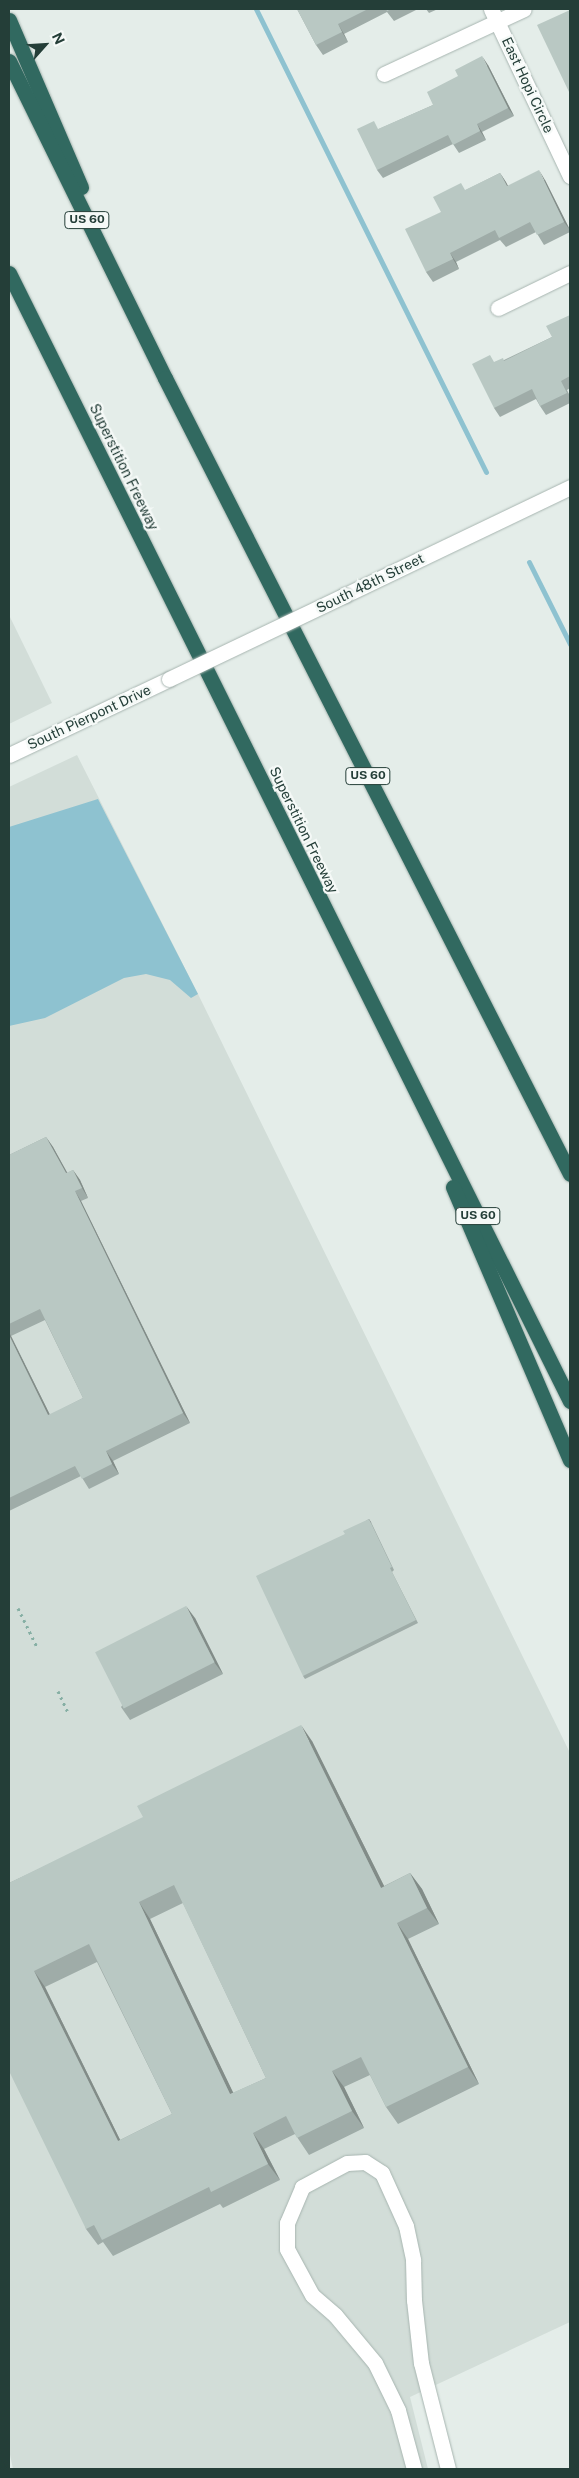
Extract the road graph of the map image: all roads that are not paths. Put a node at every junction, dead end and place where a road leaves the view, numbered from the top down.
1 (524, 9) edge
2 (495, 15) edge
3 (9, 20) edge
4 (9, 61) edge
5 (384, 74) dead end
6 (570, 176) edge
7 (9, 272) edge
8 (570, 273) edge
9 (498, 308) dead end
10 (165, 378) junction
11 (570, 487) edge
12 (169, 679) joint
13 (9, 755) edge
14 (386, 1031) junction
15 (570, 1174) edge
16 (570, 1401) edge
17 (570, 1460) edge
18 (414, 2469) edge
19 (448, 2469) edge

1 - 2 street
2 - 5 street
2 - 6 street, East Hopi Circle
3 - 10 highway
4 - 10 highway, US 60
7 - 14 highway, Superstition Freeway / US 60
8 - 9 street
10 - 15 highway, US 60
11 - 12 street, South 48th Street, bridge
12 - 13 street, South Pierpont Drive
14 - 16 highway, Superstition Freeway / US 60
14 - 17 highway
18 - 19 street

